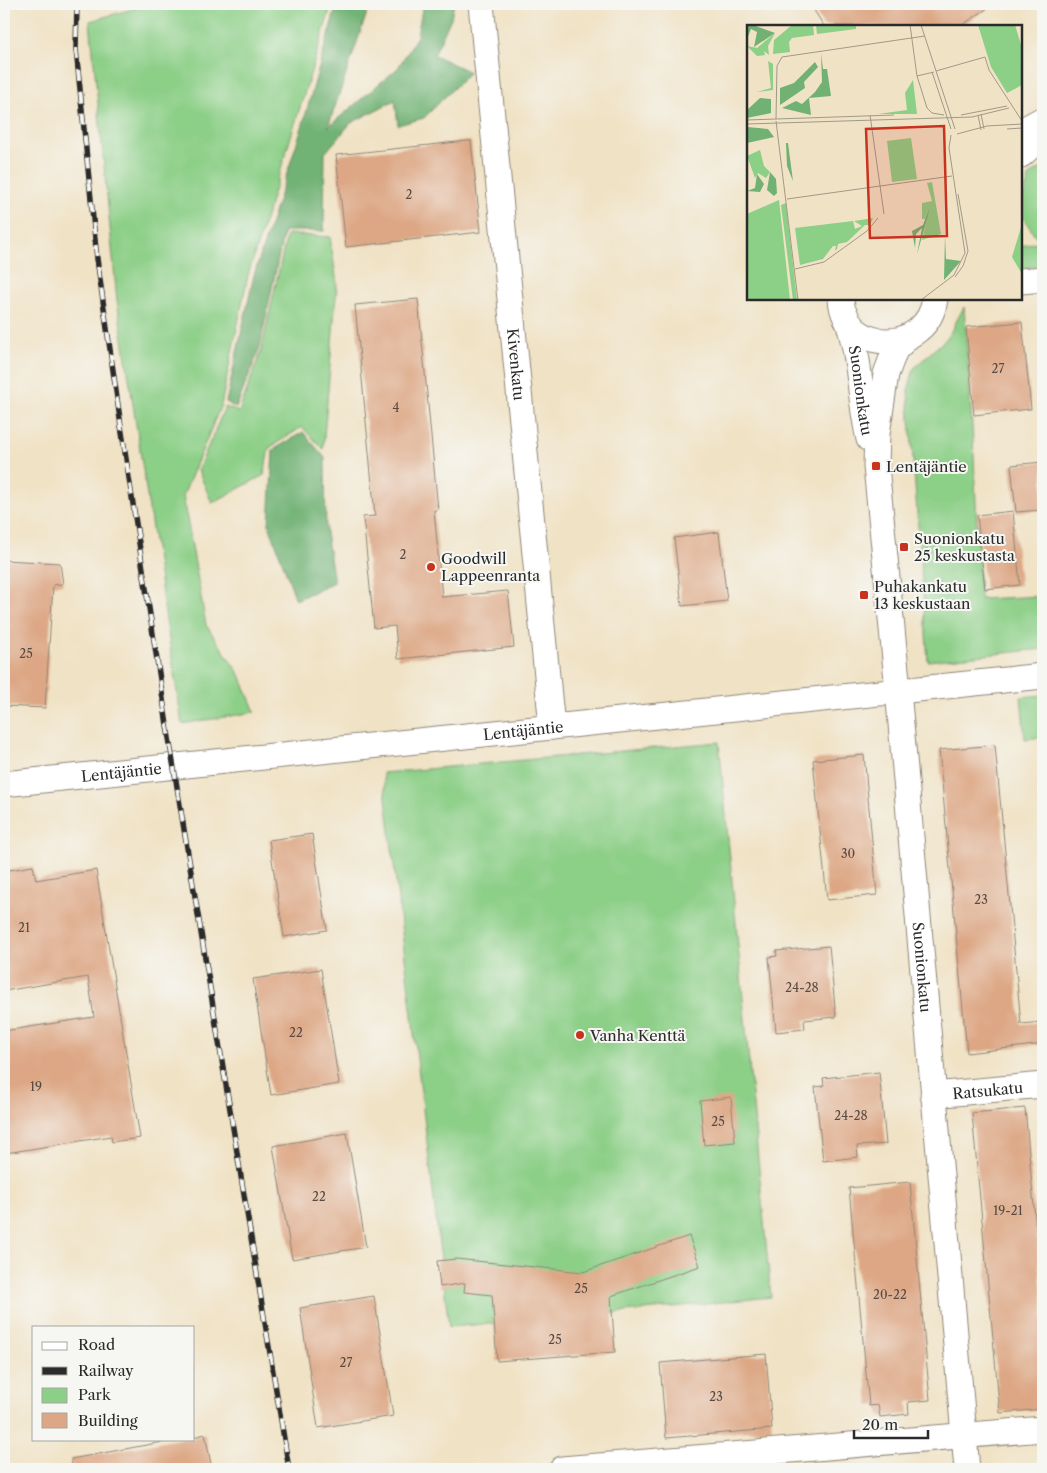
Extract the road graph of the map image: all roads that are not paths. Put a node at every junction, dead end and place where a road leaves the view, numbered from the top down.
1 (481, 4) edge
2 (1043, 119) edge
3 (1022, 130) edge
4 (1043, 136) edge
5 (1022, 154) edge
6 (1043, 279) edge
7 (1022, 281) edge
8 (935, 300) edge
9 (844, 307) edge
10 (908, 337) junction
11 (876, 466) junction
12 (1043, 676) edge
13 (898, 690) junction
14 (552, 727) junction
15 (4, 784) edge
16 (1043, 1085) edge
17 (933, 1095) junction
18 (1043, 1429) edge
19 (963, 1435) junction
20 (562, 1469) edge
21 (967, 1469) edge

1 - 14 street, Kivenkatu
2 - 3 street
4 - 5 street
6 - 7 street
8 - 10 street, Suonionkatu
9 - 10 street
9 - 11 street, Suonionkatu
10 - 11 street, Suonionkatu
11 - 13 street, Suonionkatu
12 - 13 street, Lentäjäntie
13 - 14 street, Lentäjäntie
13 - 17 street, Suonionkatu
14 - 15 street, Lentäjäntie
16 - 17 street, Ratsukatu
17 - 19 street, Suonionkatu
18 - 19 street
19 - 20 street
19 - 21 street, Suonionkatu

